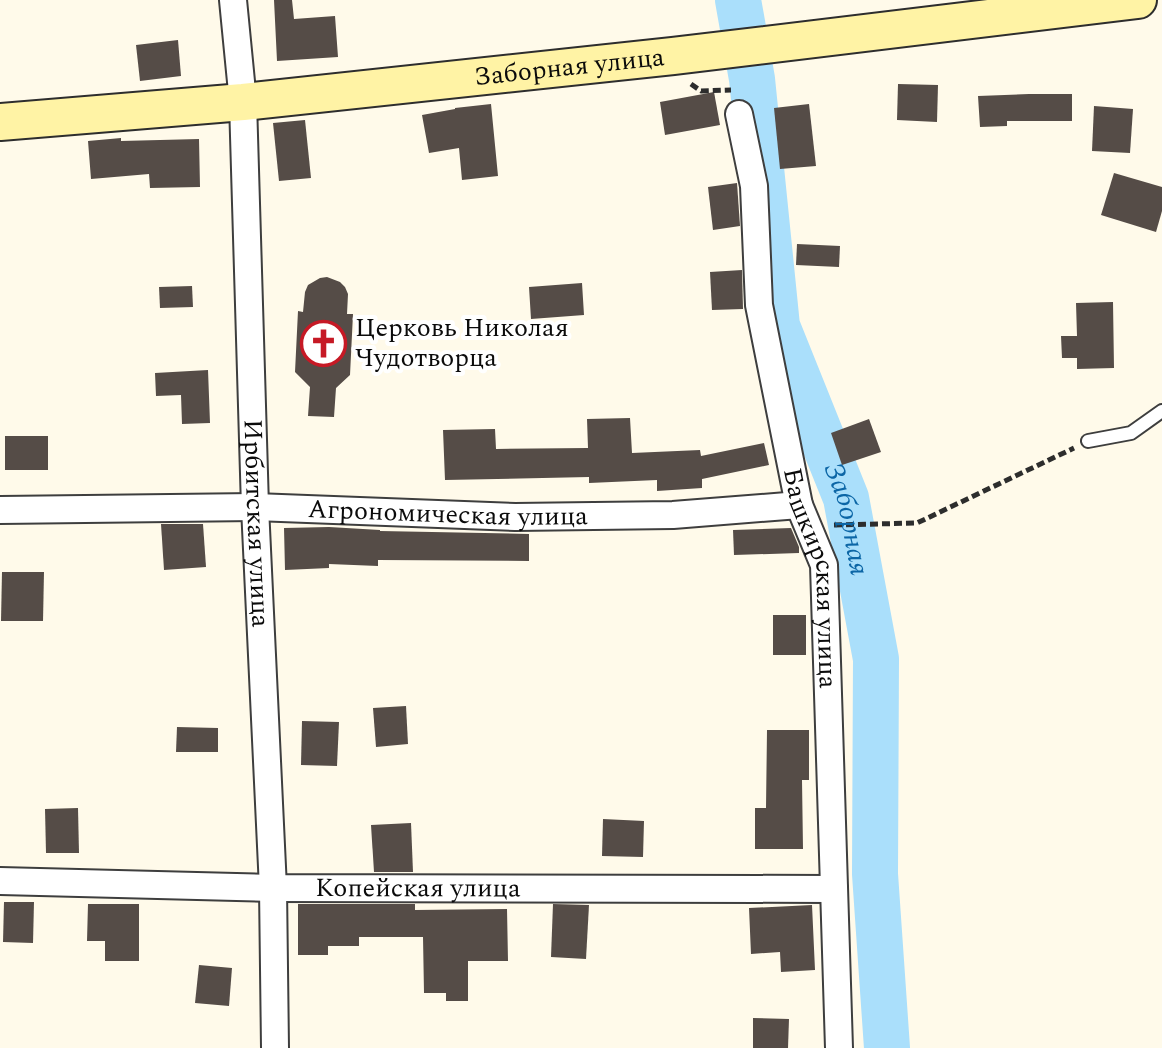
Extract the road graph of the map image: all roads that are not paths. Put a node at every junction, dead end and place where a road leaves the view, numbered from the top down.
1 (233, 0) edge
2 (1138, 0) edge
3 (243, 102) junction
4 (739, 114) dead end
5 (0, 122) edge
6 (1162, 411) edge
7 (1088, 441) road end
8 (799, 505) junction
9 (255, 507) junction
10 (0, 510) edge
11 (0, 881) edge
12 (273, 888) junction
13 (834, 889) junction
14 (275, 1048) edge
15 (839, 1048) edge

1 - 3 street, Ирбитская улица
2 - 3 street, Заборная улица
3 - 5 street, Заборная улица
3 - 9 street, Ирбитская улица
4 - 8 street, Башкирская улица
6 - 7 lane
8 - 9 street, Агрономическая улица
8 - 13 street, Башкирская улица
9 - 10 street, Агрономическая улица
9 - 12 street, Ирбитская улица
11 - 12 street, Копейская улица
12 - 13 street, Копейская улица
12 - 14 street, Ирбитская улица
13 - 15 street, Башкирская улица

